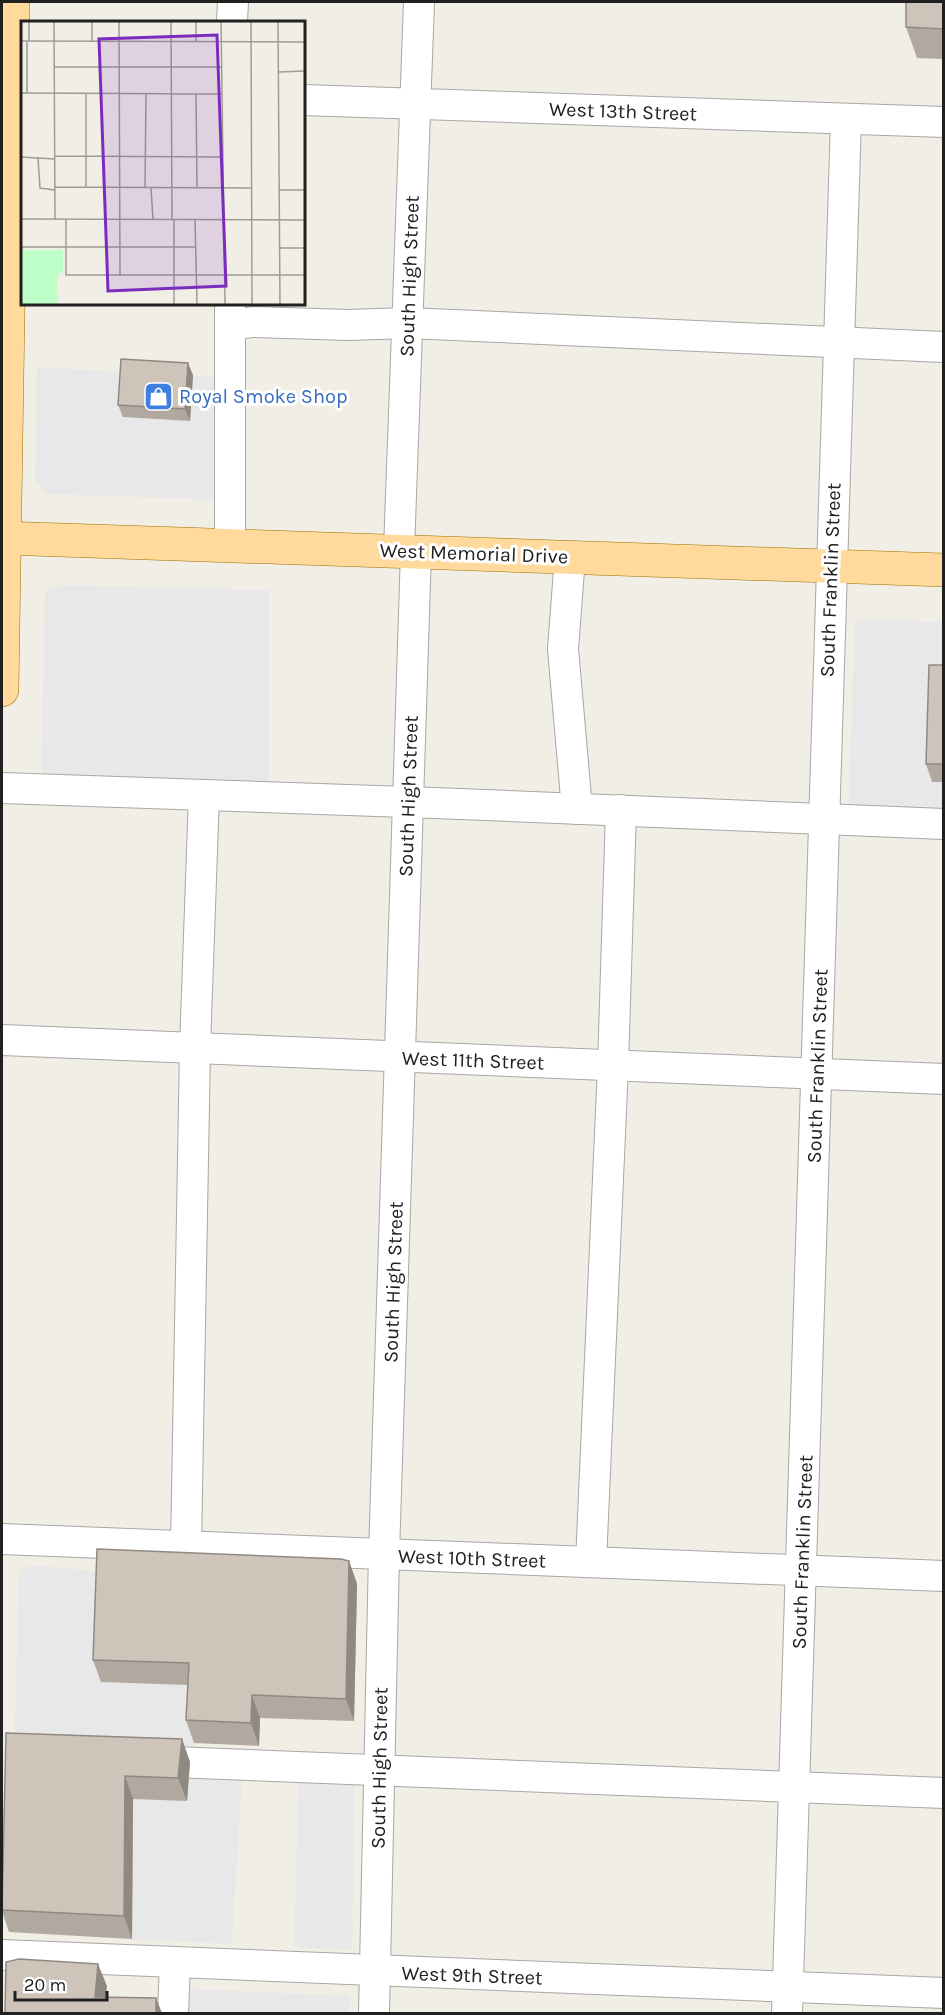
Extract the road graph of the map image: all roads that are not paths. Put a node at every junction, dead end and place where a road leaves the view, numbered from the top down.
1 (13, 2) edge
2 (233, 2) edge
3 (419, 2) edge
4 (232, 21) edge
5 (12, 90) edge
6 (304, 100) edge
7 (415, 104) junction
8 (846, 119) junction
9 (944, 122) edge
10 (230, 314) edge
11 (407, 323) junction
12 (838, 342) junction
13 (944, 347) edge
14 (3, 538) edge
15 (230, 545) junction
16 (407, 550) junction
17 (570, 557) junction
18 (830, 566) junction
19 (944, 570) edge
20 (2, 690) edge
21 (2, 788) edge
22 (204, 795) junction
23 (408, 802) junction
24 (577, 809) junction
25 (621, 810) junction
26 (824, 818) junction
27 (944, 824) edge
28 (2, 1041) edge
29 (195, 1048) junction
30 (401, 1056) junction
31 (613, 1066) junction
32 (817, 1074) junction
33 (944, 1079) edge
34 (2, 1539) edge
35 (186, 1546) junction
36 (384, 1554) junction
37 (591, 1562) junction
38 (801, 1569) junction
39 (944, 1576) edge
40 (120, 1760) edge
41 (379, 1770) junction
42 (794, 1788) junction
43 (944, 1793) edge
44 (2, 1955) edge
45 (175, 1963) junction
46 (376, 1971) junction
47 (944, 1993) edge
48 (788, 2000) edge
49 (173, 2013) edge
50 (374, 2013) edge

1 - 5 main road
2 - 4 street
3 - 7 street, South High Street
5 - 14 main road
6 - 7 street, West 13th Street
7 - 8 street, West 13th Street
7 - 11 street, South High Street
8 - 9 street, West 13th Street
8 - 12 street, South Franklin Street
10 - 11 street
10 - 15 street
11 - 12 street
11 - 16 street, South High Street
12 - 13 street
12 - 18 street, South Franklin Street
14 - 15 main road, West Memorial Drive
14 - 20 main road
15 - 16 main road, West Memorial Drive
16 - 17 main road, West Memorial Drive
16 - 23 street, South High Street
17 - 18 main road, West Memorial Drive
17 - 24 street
18 - 19 main road, West Memorial Drive
18 - 26 street, South Franklin Street
21 - 22 street
22 - 23 street
22 - 29 street
23 - 24 street
23 - 30 street, South High Street
24 - 25 street
25 - 26 street
25 - 31 street
26 - 27 street
26 - 32 street, South Franklin Street
28 - 29 street, West 11th Street
29 - 30 street, West 11th Street
29 - 35 street
30 - 31 street, West 11th Street
30 - 36 street, South High Street
31 - 32 street, West 11th Street
31 - 37 street
32 - 33 street, West 11th Street
32 - 38 street, South Franklin Street
34 - 35 street, West 10th Street
35 - 36 street, West 10th Street
36 - 37 street, West 10th Street
36 - 41 street, South High Street
37 - 38 street, West 10th Street
38 - 39 street, West 10th Street
38 - 42 street, South Franklin Street
40 - 41 street
41 - 42 street
41 - 46 street, South High Street
42 - 43 street
42 - 48 street, South Franklin Street
44 - 45 street, West 9th Street
45 - 46 street, West 9th Street
45 - 49 street
46 - 48 street, West 9th Street
46 - 50 street, South High Street
47 - 48 street, West 9th Street

